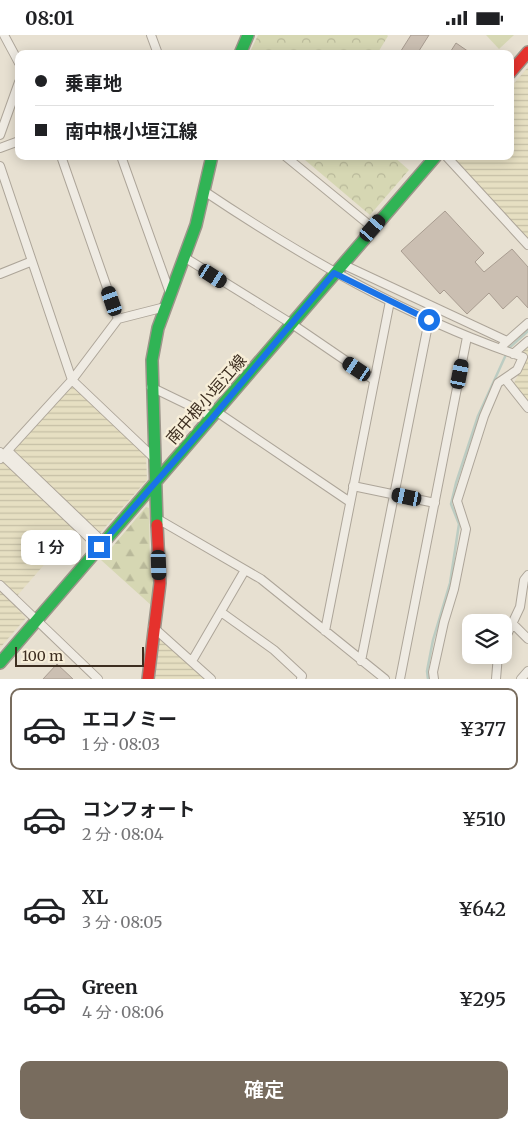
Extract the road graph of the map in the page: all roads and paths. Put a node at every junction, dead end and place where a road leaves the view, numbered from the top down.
1 (4, 35) edge
2 (151, 35) edge
3 (248, 35) edge
4 (157, 50) edge
5 (242, 50) edge
6 (528, 52) edge
7 (15, 56) edge
8 (514, 68) edge
9 (15, 93) edge
10 (0, 135) edge
11 (15, 142) edge
12 (0, 148) edge
13 (62, 160) edge
14 (125, 160) edge
15 (211, 160) edge
16 (290, 160) edge
17 (432, 160) edge
18 (450, 160) edge
19 (0, 166) edge
20 (204, 191) junction
21 (373, 228) junction
22 (528, 245) edge
23 (184, 257) junction
24 (30, 262) junction
25 (338, 269) junction
26 (0, 274) edge
27 (170, 293) junction
28 (390, 301) junction
29 (165, 307) junction
30 (118, 319) junction
31 (429, 320) junction
32 (528, 323) edge
33 (292, 324) junction
34 (467, 337) junction
35 (507, 341) junction
36 (528, 341) edge
37 (500, 350) junction
38 (513, 354) junction
39 (505, 379) junction
40 (72, 380) junction
41 (374, 380) junction
42 (152, 387) junction
43 (528, 408) edge
44 (215, 414) junction
45 (3, 455) edge
46 (153, 457) junction
47 (156, 480) junction
48 (353, 486) junction
49 (394, 494) junction
50 (350, 502) junction
51 (435, 503) junction
52 (156, 518) junction
53 (101, 544) junction
54 (246, 571) junction
55 (528, 575) edge
56 (0, 585) edge
57 (221, 612) junction
58 (36, 620) junction
59 (512, 623) joint
60 (154, 627) junction
61 (324, 631) junction
62 (528, 639) edge
63 (192, 661) junction
64 (361, 661) junction
65 (0, 663) edge
66 (497, 664) edge
67 (528, 671) edge
68 (98, 679) edge
69 (148, 679) edge
70 (211, 679) edge
71 (301, 679) edge
72 (386, 679) edge
73 (400, 679) edge
74 (434, 679) edge
75 (496, 679) edge
76 (521, 679) edge

1 - 7 street
2 - 4 street
3 - 5 main road
6 - 8 main road
9 - 10 street
11 - 12 street
13 - 30 street
14 - 27 street
15 - 20 main road
16 - 21 street
17 - 21 main road, 南中根小垣江線
18 - 22 street
19 - 24 street
20 - 23 main road
20 - 25 street
21 - 25 main road, 南中根小垣江線
23 - 27 main road
23 - 33 street
24 - 26 street
24 - 40 street
25 - 28 street
25 - 33 main road, 南中根小垣江線
25 - 35 street
27 - 29 main road
28 - 31 street
28 - 41 street
29 - 30 street
29 - 42 main road
30 - 40 street
31 - 34 street
31 - 49 street
32 - 35 street
33 - 41 street
33 - 44 main road, 南中根小垣江線
34 - 37 street
34 - 51 street
35 - 37 street
36 - 38 street
37 - 38 street
38 - 39 street
39 - 43 street
39 - 74 street
40 - 45 street
40 - 46 street
41 - 48 street
42 - 44 street
42 - 46 main road
44 - 47 main road, 南中根小垣江線
44 - 50 street
45 - 53 street
46 - 47 main road
47 - 52 main road
47 - 53 main road, 南中根小垣江線
48 - 49 street
48 - 50 street
49 - 51 street
49 - 64 street
50 - 61 street
51 - 73 street
52 - 54 street
52 - 60 main road
53 - 58 main road, 南中根小垣江線
54 - 57 street
54 - 61 street
55 - 59 street
56 - 58 street
57 - 63 street
57 - 71 street
58 - 65 main road, 南中根小垣江線
58 - 68 street
59 - 62 street
60 - 63 street
60 - 69 main road
61 - 64 street
63 - 70 street
64 - 72 street
66 - 75 street
67 - 76 street

